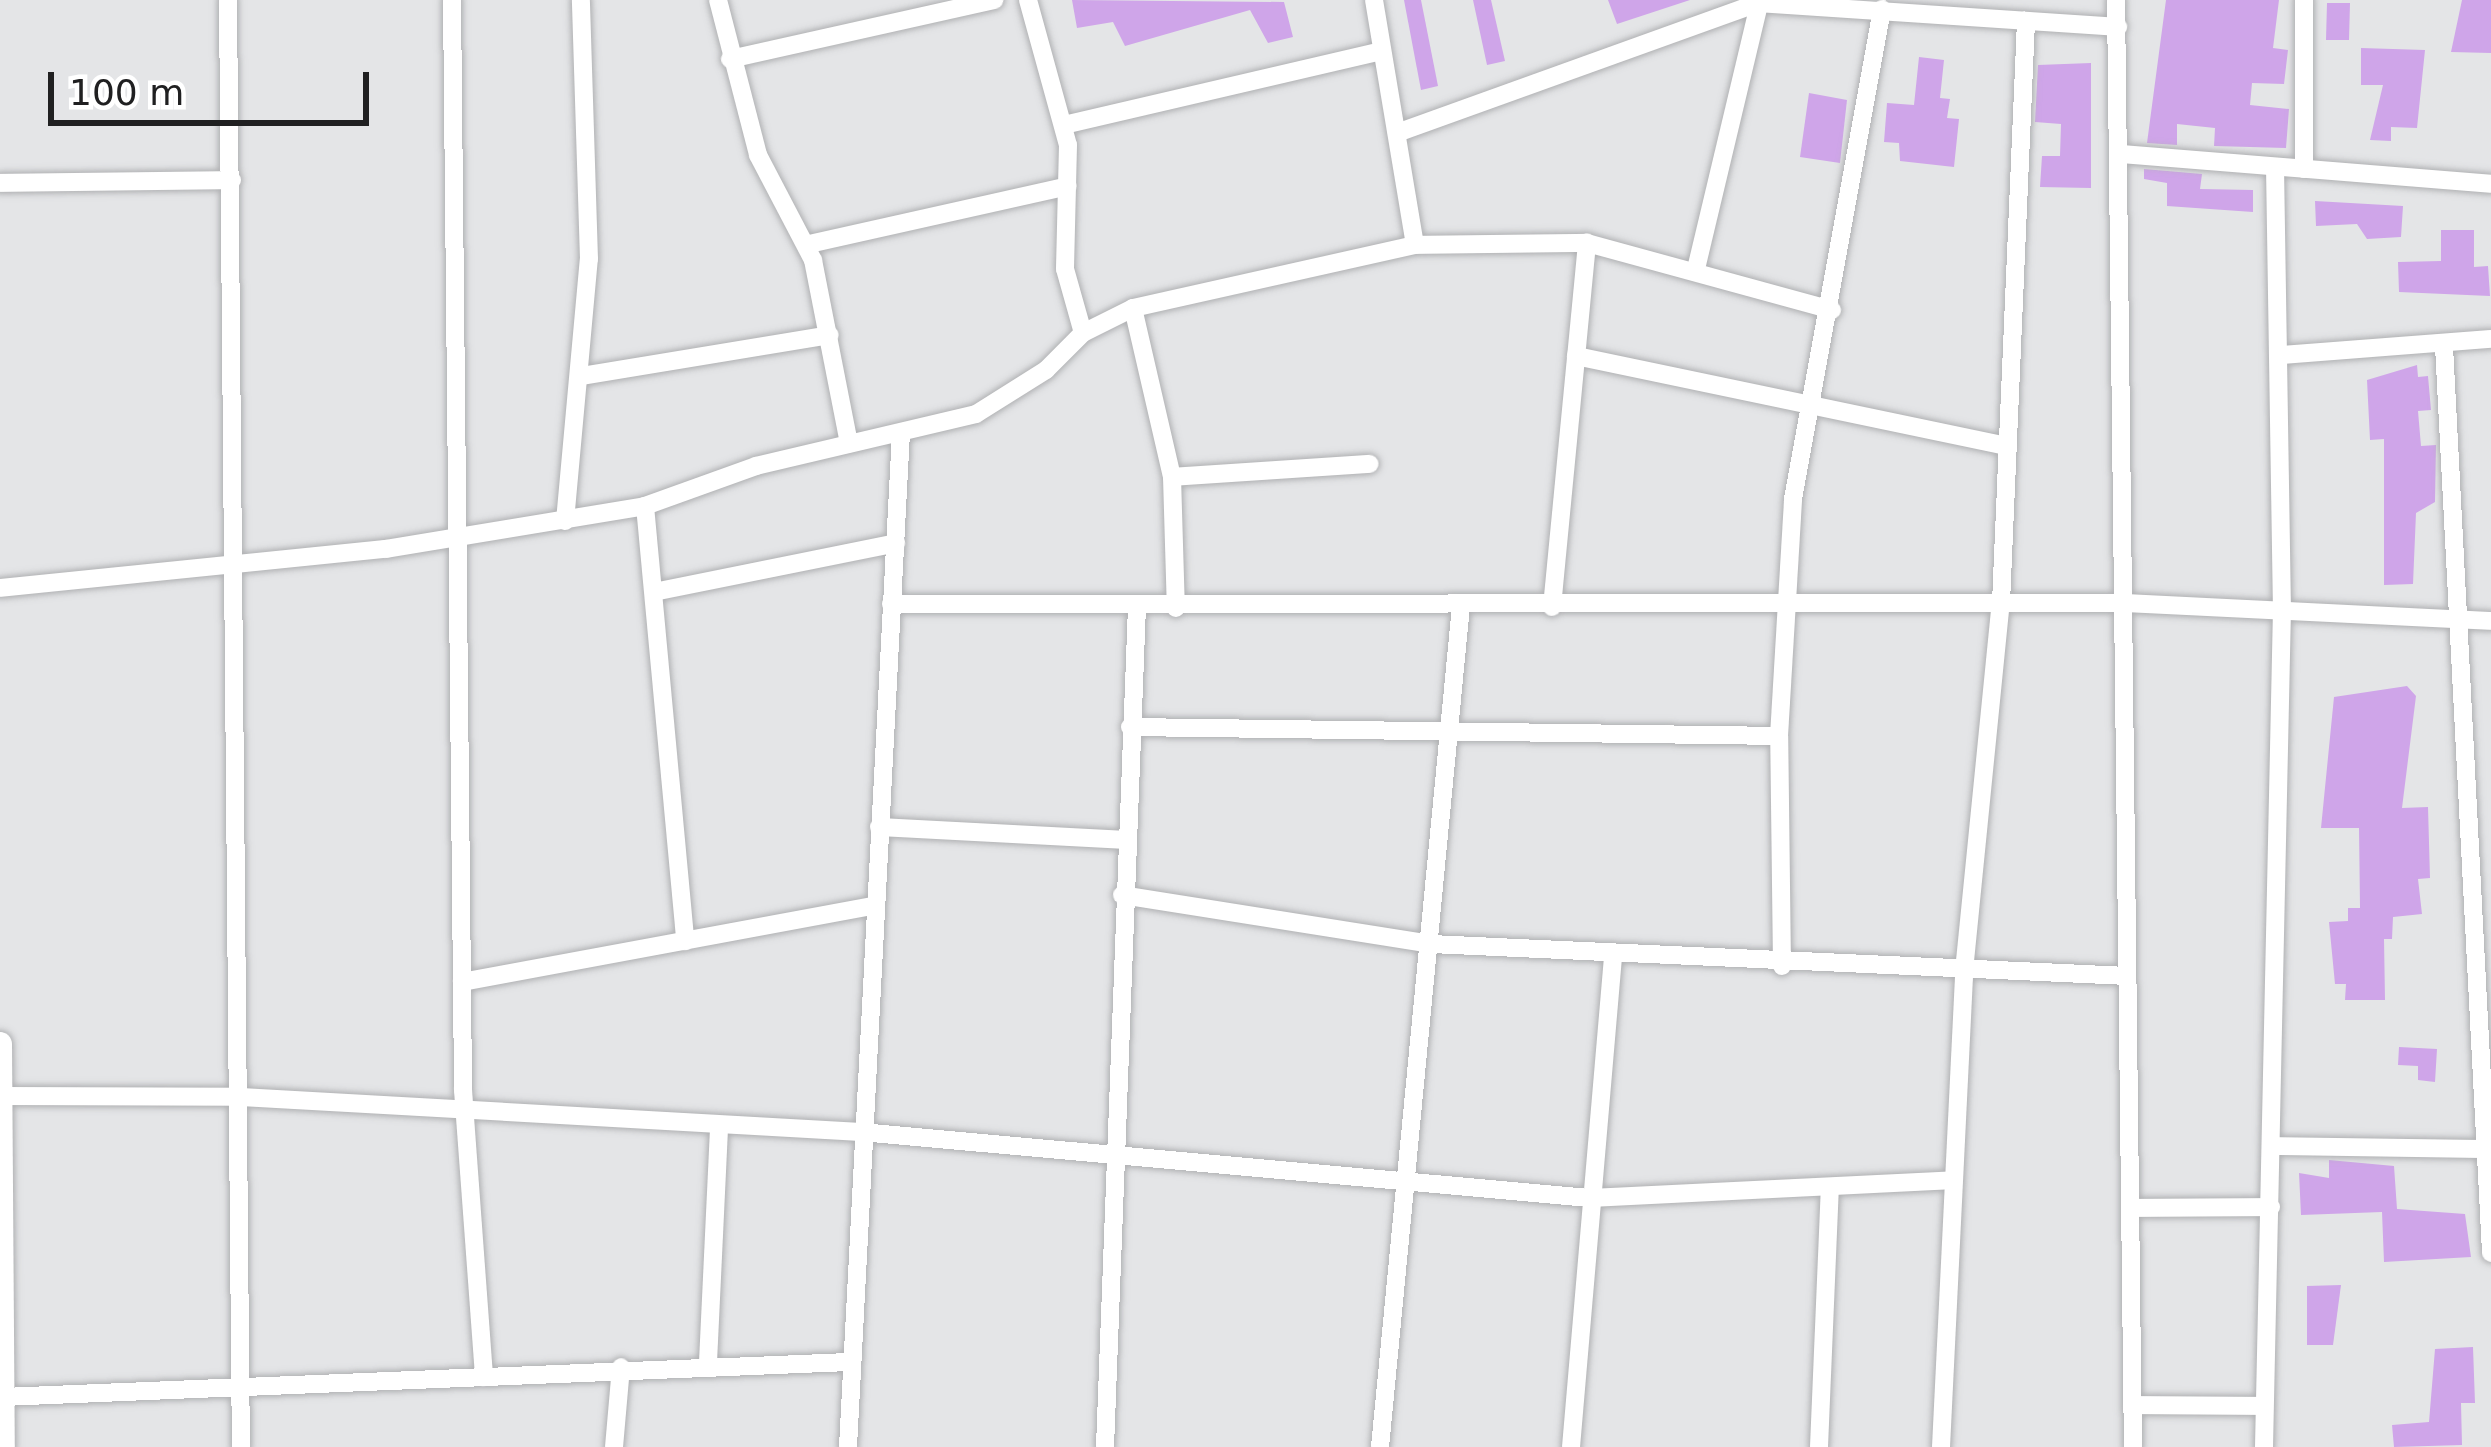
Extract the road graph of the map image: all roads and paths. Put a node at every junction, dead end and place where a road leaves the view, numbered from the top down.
1 (228, 0) edge
2 (452, 0) edge
3 (581, 0) edge
4 (718, 0) edge
5 (994, 0) edge
6 (1028, 0) edge
7 (1374, 0) edge
8 (2116, 0) edge
9 (2305, 0) edge
10 (1760, 2) edge
11 (1930, 6) edge
12 (1882, 9) junction
13 (2026, 21) junction
14 (2118, 27) junction
15 (1382, 52) junction
16 (730, 59) junction
17 (1064, 125) junction
18 (1396, 133) junction
19 (2121, 154) junction
20 (2275, 168) junction
21 (2304, 169) junction
22 (232, 180) junction
23 (0, 183) edge
24 (2491, 184) edge
25 (1068, 186) junction
26 (1587, 242) junction
27 (808, 244) junction
28 (1415, 244) junction
29 (1696, 269) junction
30 (1133, 308) junction
31 (1832, 310) junction
32 (1082, 333) junction
33 (830, 334) junction
34 (2491, 339) edge
35 (2444, 346) junction
36 (2281, 355) junction
37 (1576, 356) junction
38 (582, 376) junction
39 (1808, 406) junction
40 (901, 433) junction
41 (850, 443) junction
42 (2007, 446) junction
43 (1370, 464) dead end
44 (1172, 477) junction
45 (645, 506) junction
46 (565, 521) junction
47 (457, 538) junction
48 (896, 543) junction
49 (236, 568) junction
50 (0, 588) edge
51 (654, 592) junction
52 (1784, 602) junction
53 (2001, 603) junction
54 (2124, 603) junction
55 (891, 604) junction
56 (1462, 606) junction
57 (1552, 607) junction
58 (1137, 608) junction
59 (1176, 608) junction
60 (2282, 612) junction
61 (2457, 618) junction
62 (2491, 621) edge
63 (1130, 728) junction
64 (1452, 735) junction
65 (1779, 736) junction
66 (879, 827) junction
67 (1124, 840) junction
68 (1122, 895) junction
69 (874, 907) junction
70 (686, 941) junction
71 (1431, 944) junction
72 (1613, 957) junction
73 (1782, 966) junction
74 (1964, 970) junction
75 (2127, 976) junction
76 (462, 982) junction
77 (0, 1044) edge
78 (2, 1096) edge
79 (241, 1097) junction
80 (464, 1107) junction
81 (719, 1125) junction
82 (861, 1132) junction
83 (2272, 1146) junction
84 (2486, 1149) edge
85 (1114, 1152) junction
86 (1406, 1179) junction
87 (1951, 1180) junction
88 (1830, 1188) junction
89 (1589, 1198) junction
90 (2271, 1207) junction
91 (2131, 1208) junction
92 (2491, 1253) edge
93 (1, 1358) edge
94 (707, 1361) junction
95 (850, 1361) junction
96 (621, 1367) junction
97 (484, 1377) junction
98 (241, 1389) junction
99 (3, 1397) junction
100 (2133, 1405) junction
101 (2264, 1406) junction
102 (3, 1447) edge
103 (241, 1447) edge
104 (614, 1447) edge
105 (848, 1447) edge
106 (1105, 1447) edge
107 (1380, 1447) edge
108 (1571, 1447) edge
109 (1819, 1447) edge
110 (1941, 1447) edge
111 (2133, 1447) edge
112 (2264, 1447) edge

1 - 22 street
2 - 47 street
3 - 38 street
4 - 16 street
5 - 16 street
6 - 17 street
7 - 15 street
8 - 14 street
9 - 21 street
10 - 12 street
10 - 18 street
10 - 29 street
11 - 12 street
11 - 13 street
12 - 31 street
13 - 14 street
13 - 42 street
14 - 19 street
15 - 17 street
15 - 18 street
16 - 27 street
17 - 25 street
18 - 28 street
19 - 20 street
19 - 54 street
20 - 21 street
20 - 36 street
21 - 24 street
22 - 23 street
22 - 49 street
25 - 27 street
25 - 32 street
26 - 28 street
26 - 29 street
26 - 37 street
27 - 33 street
28 - 30 street
29 - 31 street
30 - 32 street
30 - 44 street
31 - 39 street
32 - 40 street
33 - 38 street
33 - 41 street
34 - 35 street
35 - 36 street
35 - 61 street
36 - 60 street
37 - 39 street
37 - 57 street
38 - 46 street
39 - 42 street
39 - 52 street
40 - 41 street
40 - 48 street
41 - 45 street
42 - 53 street
43 - 44 street
44 - 59 street
45 - 46 street
45 - 51 street
46 - 47 street
47 - 49 street
47 - 76 street
48 - 51 street
48 - 55 street
49 - 50 street
49 - 79 street
51 - 70 street
52 - 53 street
52 - 57 street
52 - 65 street
53 - 54 street
53 - 74 street
54 - 60 street
54 - 75 street
55 - 58 street
55 - 66 street
56 - 57 street
56 - 59 street
56 - 64 street
58 - 59 street
58 - 63 street
60 - 61 street
60 - 83 street
61 - 62 street
61 - 84 street
63 - 64 street
63 - 67 street
64 - 65 street
64 - 71 street
65 - 73 street
66 - 67 street
66 - 69 street
67 - 68 street
68 - 71 street
68 - 85 street
69 - 70 street
69 - 82 street
70 - 76 street
71 - 72 street
71 - 86 street
72 - 73 street
72 - 89 street
73 - 74 street
74 - 75 street
74 - 87 street
75 - 91 street
76 - 80 street
77 - 78 street
78 - 79 street
78 - 93 street
79 - 80 street
79 - 98 street
80 - 81 street
80 - 97 street
81 - 82 street
81 - 94 street
82 - 85 street
82 - 95 street
83 - 84 street
83 - 90 street
84 - 92 street
85 - 86 street
85 - 106 street
86 - 89 street
86 - 107 street
87 - 88 street
87 - 110 street
88 - 89 street
88 - 109 street
89 - 108 street
90 - 91 street
90 - 101 street
91 - 100 street
93 - 99 street
94 - 95 street
94 - 96 street
95 - 105 street
96 - 97 street
96 - 104 street
97 - 98 street
98 - 99 street
98 - 103 street
99 - 102 street
100 - 101 street
100 - 111 street
101 - 112 street

